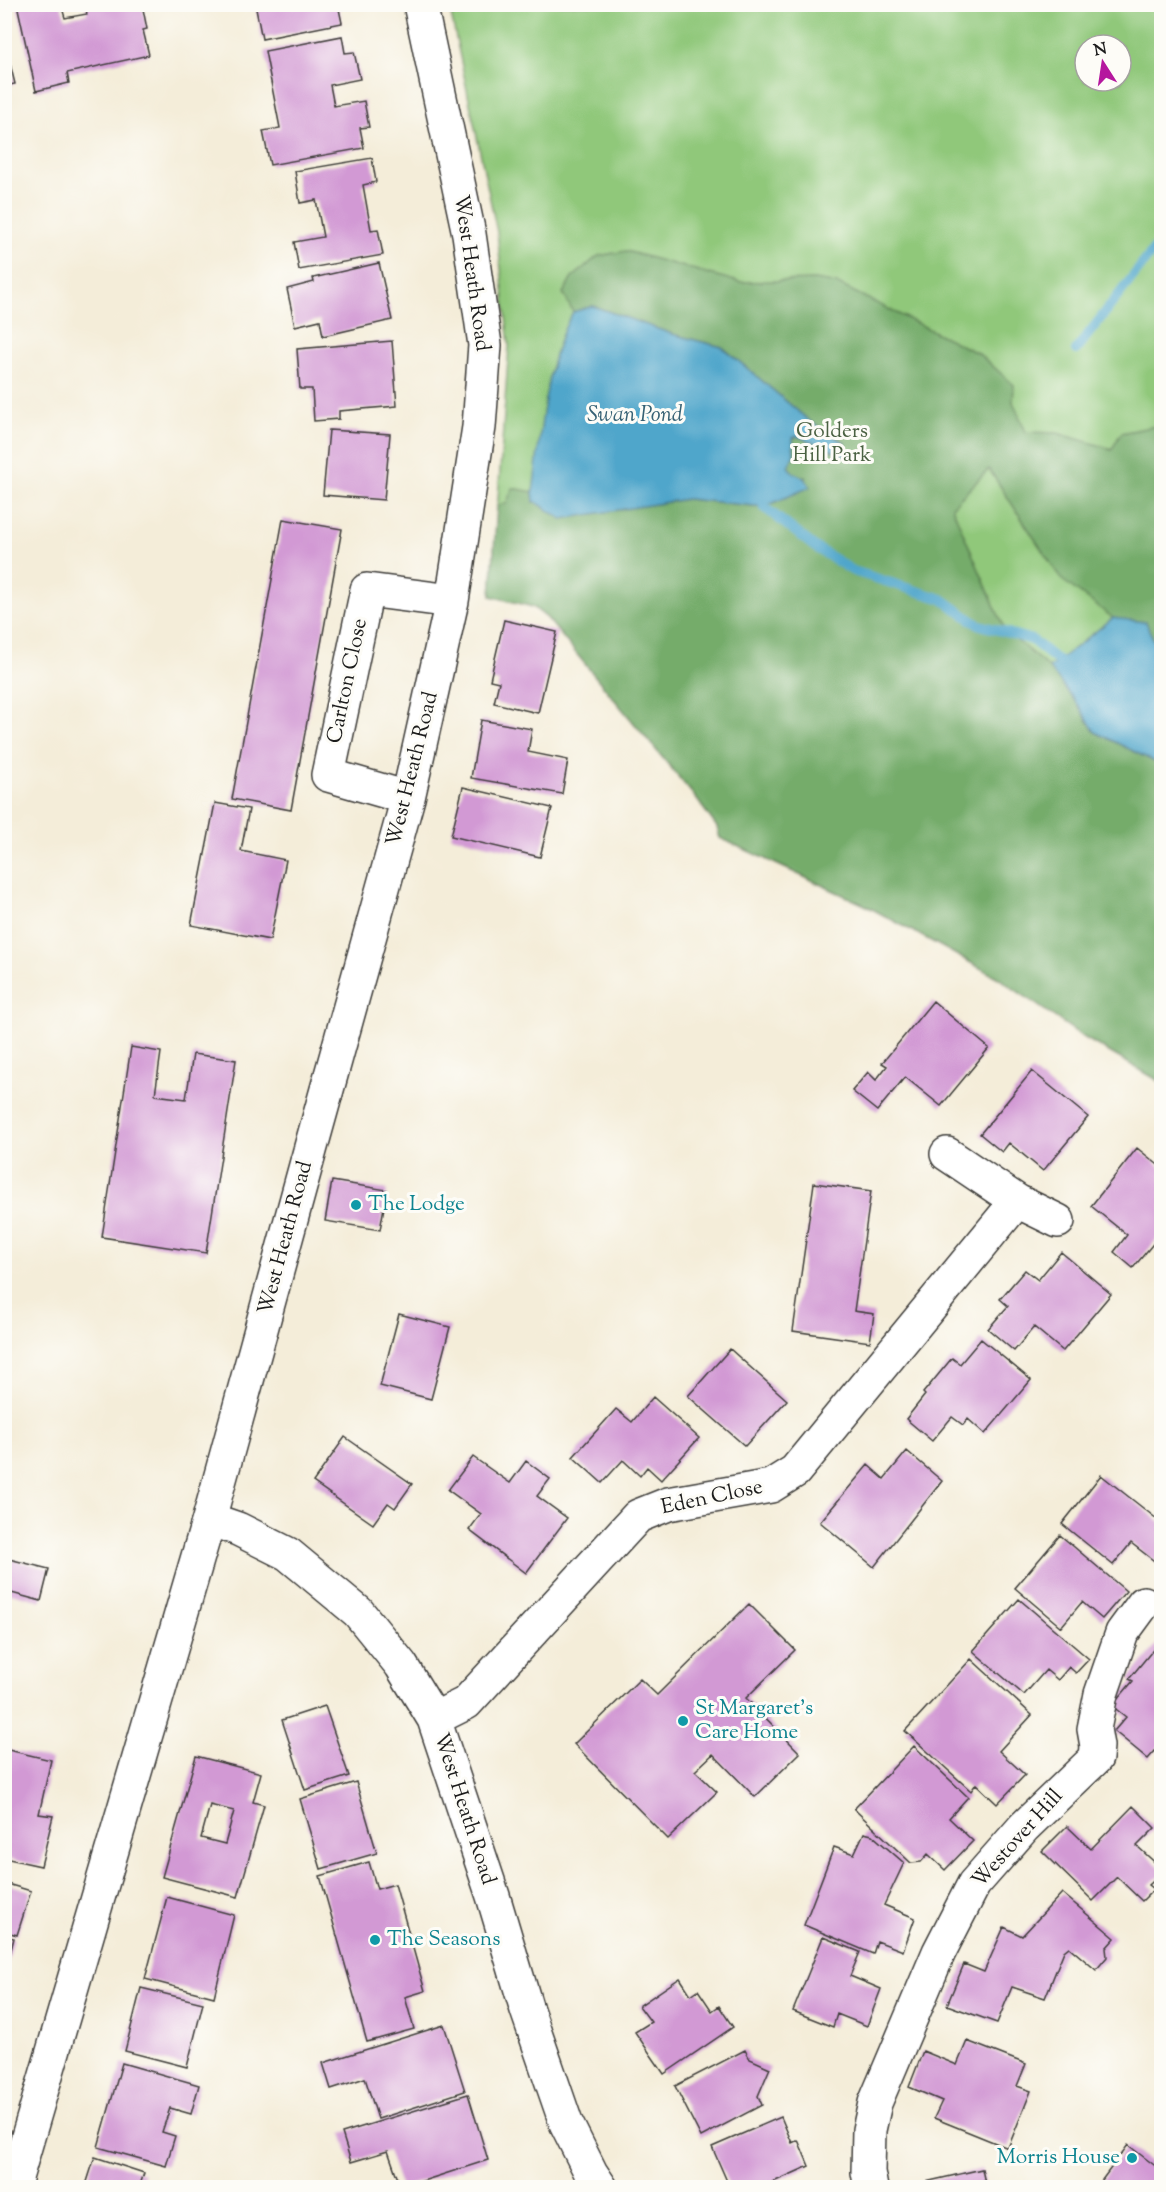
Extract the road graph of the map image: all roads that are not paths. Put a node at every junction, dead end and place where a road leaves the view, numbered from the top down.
1 (420, 4) edge
2 (452, 601) junction
3 (408, 798) junction
4 (947, 1154) dead end
5 (1017, 1202) junction
6 (1058, 1221) dead end
7 (208, 1519) junction
8 (1144, 1603) dead end
9 (434, 1719) junction
10 (13, 2187) edge
11 (601, 2187) edge
12 (871, 2187) edge

1 - 2 street, West Heath Road
2 - 3 street, West Heath Road
2 - 3 street, Carlton Close
3 - 7 street, West Heath Road
4 - 5 street
5 - 6 street
5 - 9 street, Eden Close
7 - 9 street, West Heath Road
7 - 10 street, West Heath Road
8 - 12 street, Westover Hill
9 - 11 street, West Heath Road

